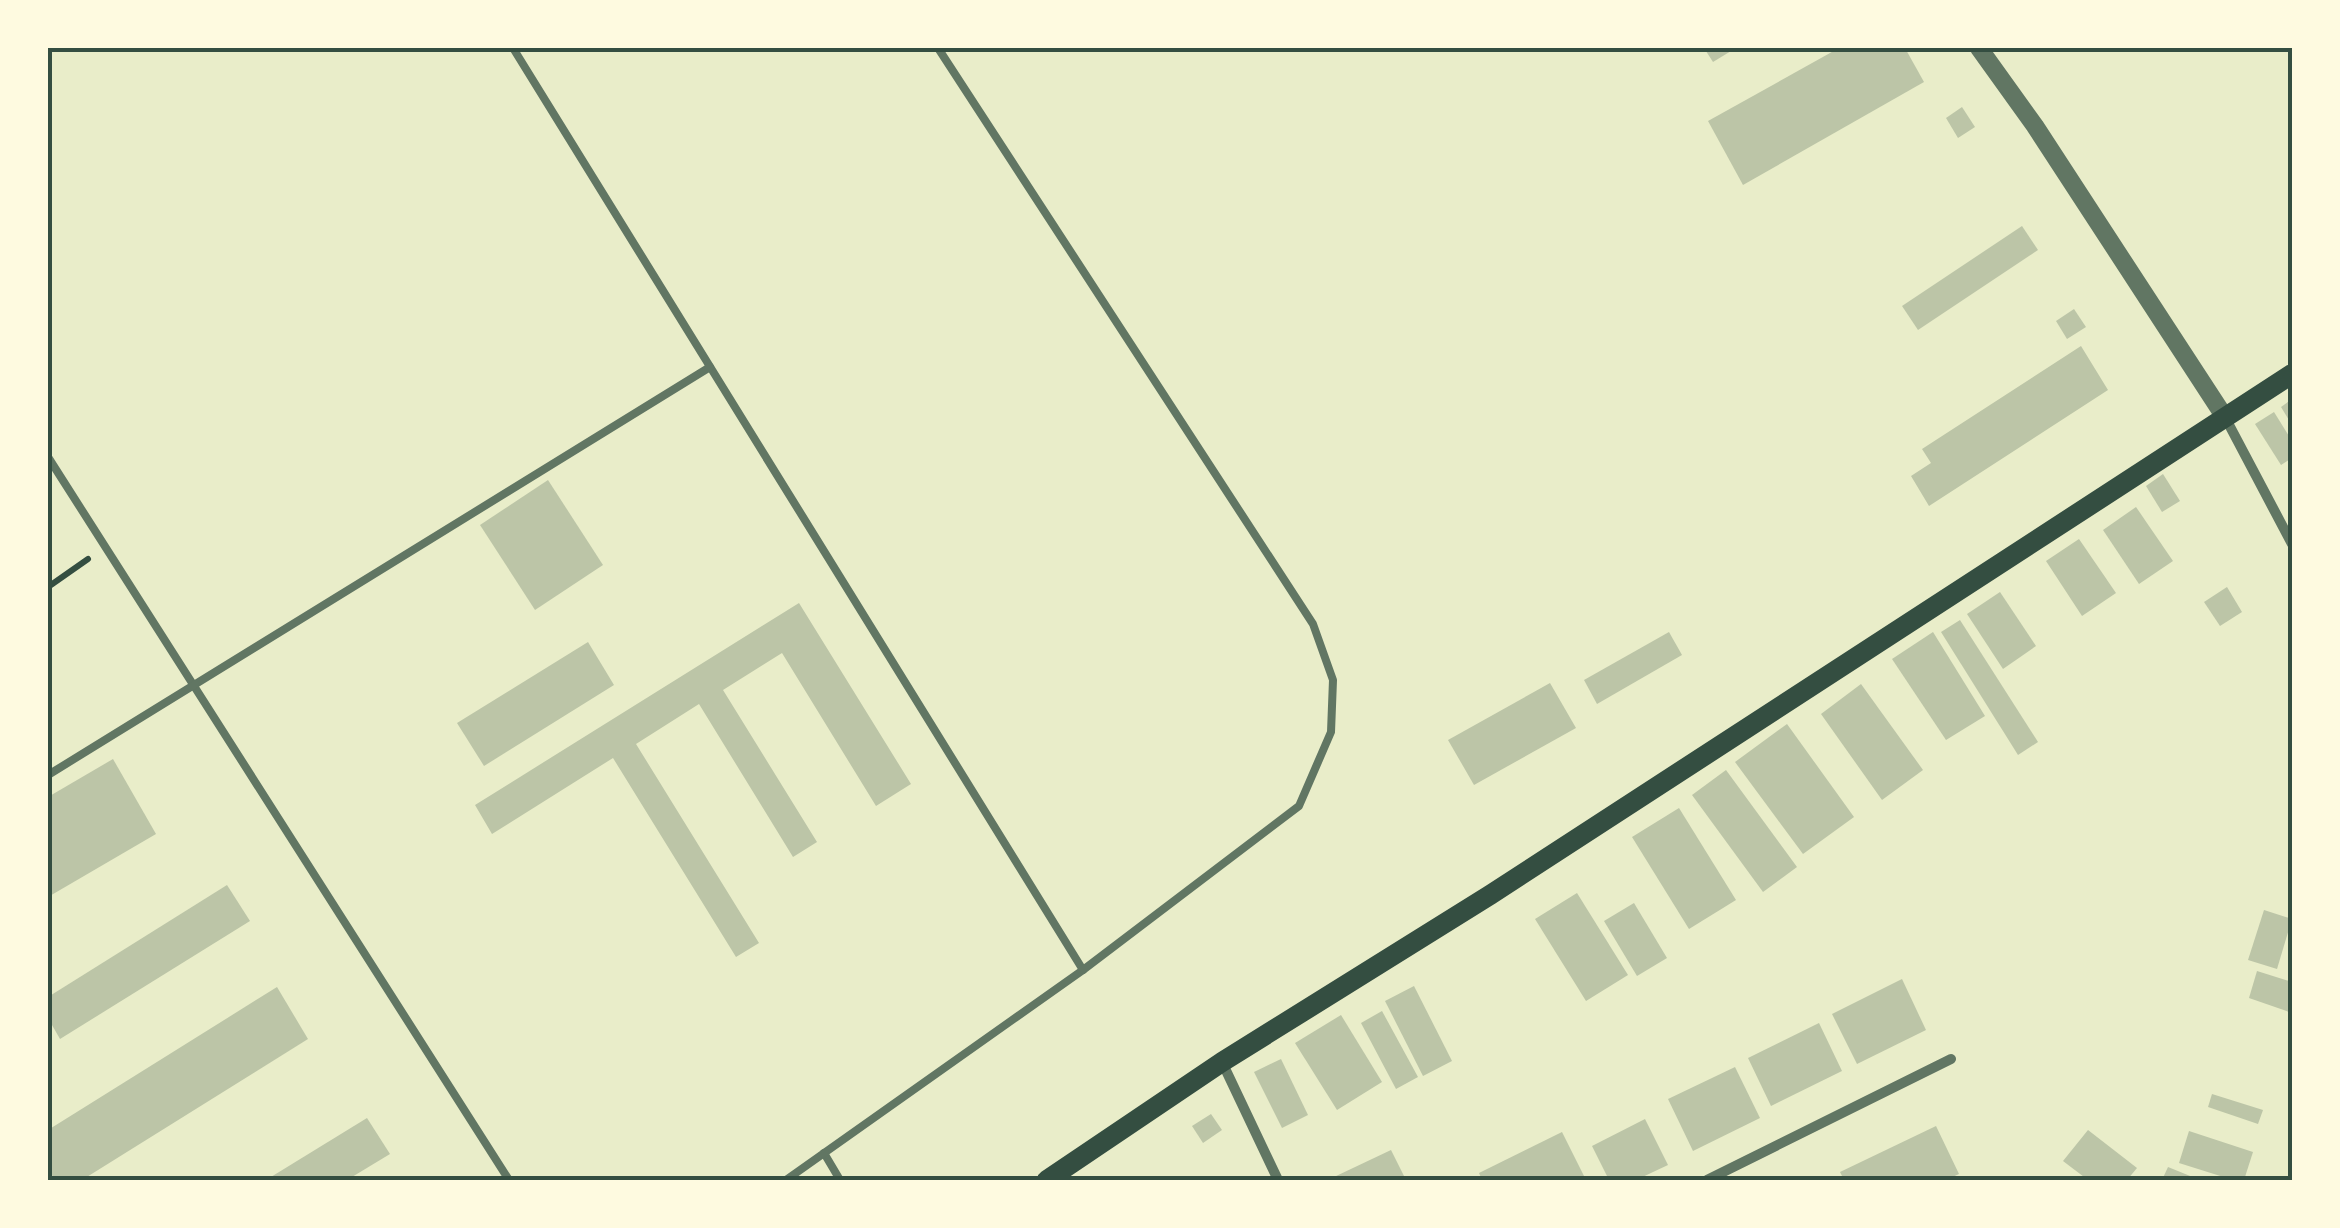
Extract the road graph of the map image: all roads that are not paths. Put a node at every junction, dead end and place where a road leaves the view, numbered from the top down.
1 (513, 48) edge
2 (938, 48) edge
3 (1980, 48) edge
4 (710, 367) junction
5 (2292, 374) edge
6 (2226, 419) junction
7 (48, 456) edge
8 (2292, 544) edge
9 (194, 684) junction
10 (48, 774) edge
11 (1083, 970) junction
12 (1950, 1060) dead end
13 (1222, 1062) junction
14 (824, 1153) junction
15 (509, 1180) edge
16 (786, 1180) edge
17 (840, 1180) edge
18 (1047, 1180) edge
19 (1278, 1180) edge
20 (1707, 1180) edge

1 - 4 lane
2 - 11 lane
3 - 6 street
4 - 9 lane
4 - 11 lane
5 - 6 main road
6 - 8 street
6 - 13 main road
7 - 9 lane
9 - 10 lane
9 - 15 lane
11 - 14 lane
12 - 20 street
13 - 18 main road
13 - 19 street
14 - 16 lane
14 - 17 lane

